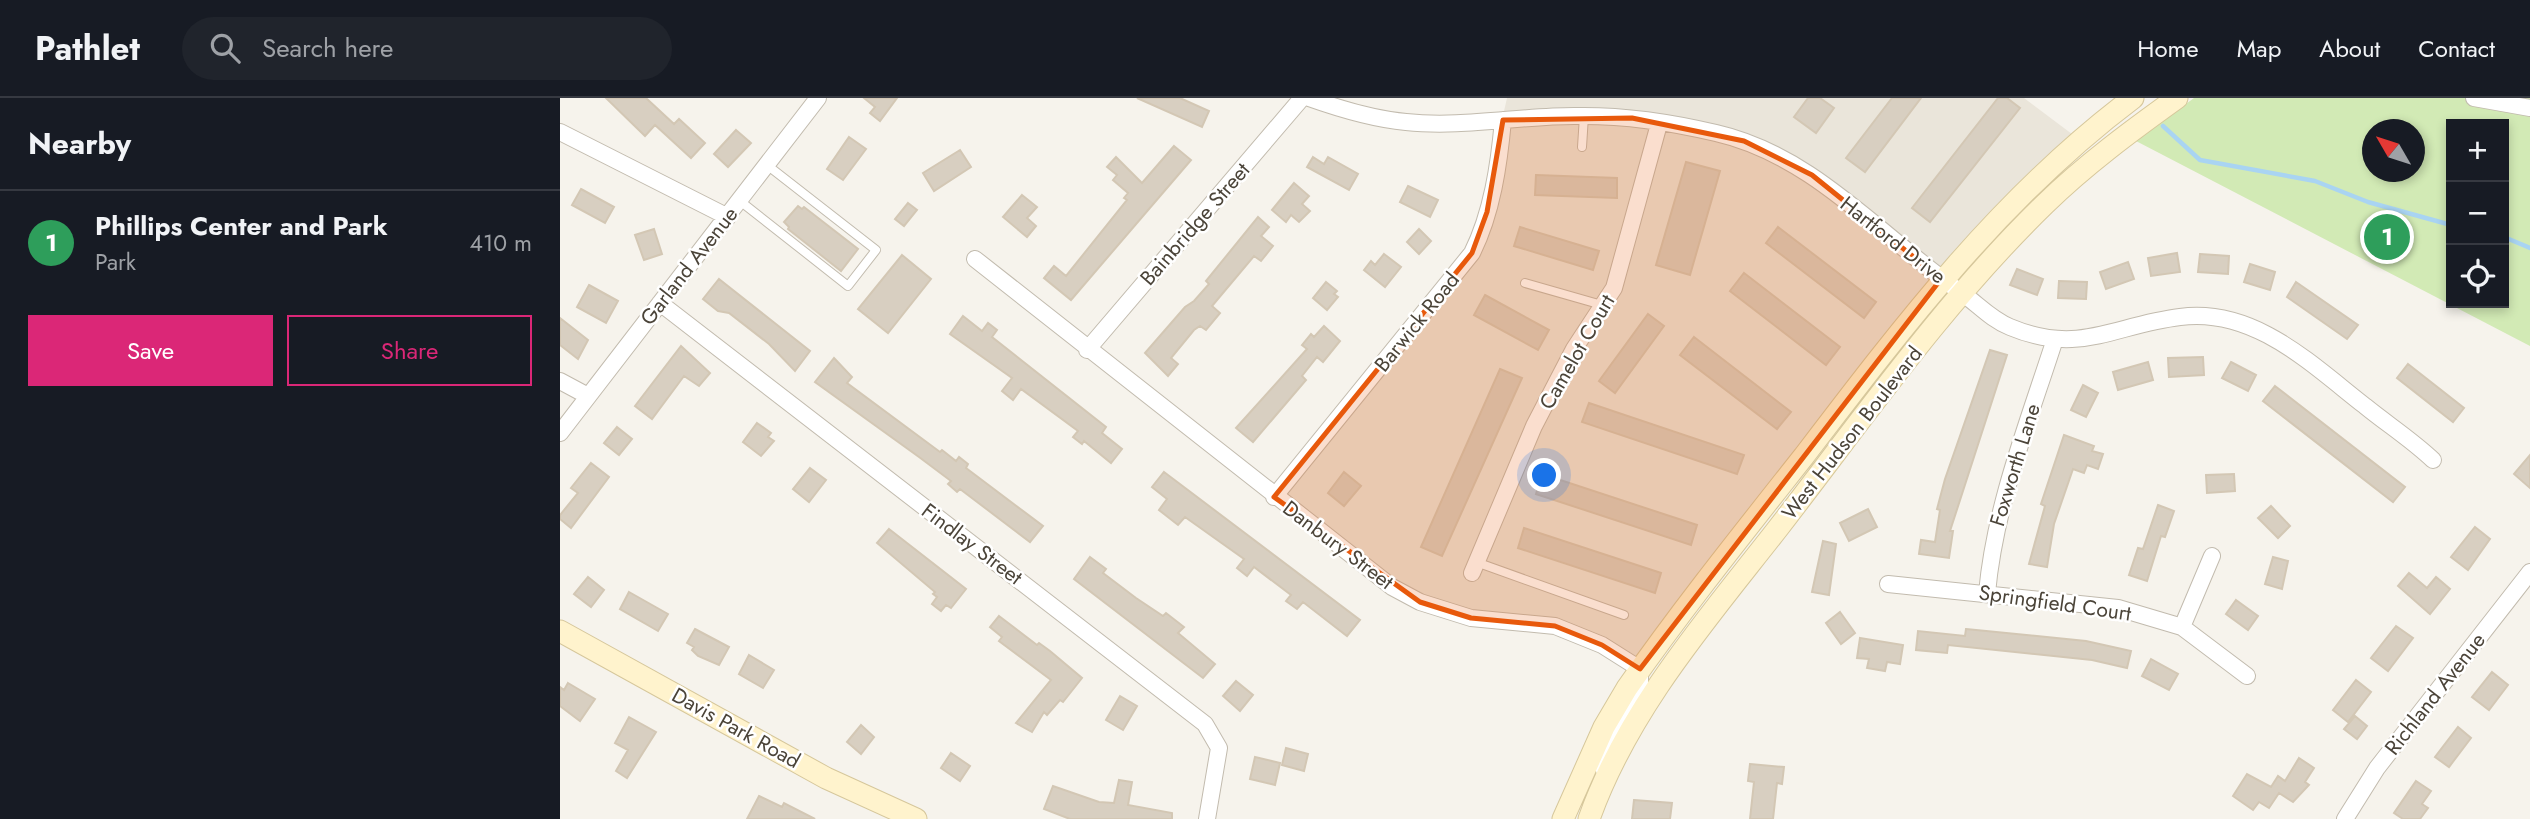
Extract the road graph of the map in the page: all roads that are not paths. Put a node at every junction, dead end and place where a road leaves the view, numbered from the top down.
1 (818, 98) edge
2 (1302, 98) edge
3 (1309, 98) edge
4 (2133, 98) edge
5 (2177, 98) edge
6 (2474, 98) edge
7 (2530, 108) edge
8 (1584, 116) junction
9 (1503, 120) junction
10 (1659, 124) junction
11 (560, 132) edge
12 (1582, 148) dead end
13 (767, 165) junction
14 (740, 201) junction
15 (728, 217) junction
16 (975, 259) dead end
17 (1941, 279) junction
18 (1525, 283) dead end
19 (1963, 293) junction
20 (660, 303) junction
21 (1605, 306) junction
22 (2055, 339) junction
23 (1087, 350) junction
24 (560, 381) edge
25 (588, 396) junction
26 (560, 433) edge
27 (2433, 460) dead end
28 (1274, 497) junction
29 (2212, 556) dead end
30 (1474, 568) joint
31 (2530, 572) edge
32 (1888, 584) dead end
33 (1987, 593) junction
34 (1624, 615) dead end
35 (2182, 627) junction
36 (560, 631) edge
37 (1640, 669) junction
38 (2247, 676) dead end
39 (1604, 783) junction
40 (916, 819) edge
41 (1207, 819) edge
42 (1563, 819) edge
43 (1589, 819) edge
44 (2345, 819) edge

1 - 13 street, Garland Avenue
2 - 23 street, Bainbridge Street
3 - 9 street, Hartford Drive
4 - 17 main road, West Hudson Boulevard
5 - 19 main road, West Hudson Boulevard
6 - 7 street
8 - 9 street, Hartford Drive
8 - 10 street, Hartford Drive
8 - 12 lane
9 - 28 street, Barwick Road
10 - 17 street, Hartford Drive
10 - 21 street, Camelot Court
11 - 15 street
13 - 14 street, Garland Avenue
13 - 14 lane
14 - 15 street, Garland Avenue
15 - 20 street, Garland Avenue
16 - 23 street, Danbury Street
17 - 19 street, Hartford Drive
17 - 37 main road, West Hudson Boulevard
18 - 21 lane
19 - 22 street, Hartford Drive
19 - 39 main road, West Hudson Boulevard
20 - 25 street, Garland Avenue
20 - 41 street, Findlay Street
21 - 30 street, Camelot Court
22 - 27 street, Hartford Drive
22 - 33 street, Foxworth Lane
23 - 28 street, Danbury Street
24 - 25 street
25 - 26 street, Garland Avenue
28 - 37 street, Danbury Street
29 - 35 street
30 - 34 lane
31 - 44 street, Richland Avenue
32 - 33 street, Springfield Court
33 - 35 street, Springfield Court
35 - 38 street, Springfield Court
36 - 40 main road, Davis Park Road
37 - 39 lane
37 - 42 main road, West Hudson Boulevard
39 - 43 main road, West Hudson Boulevard

